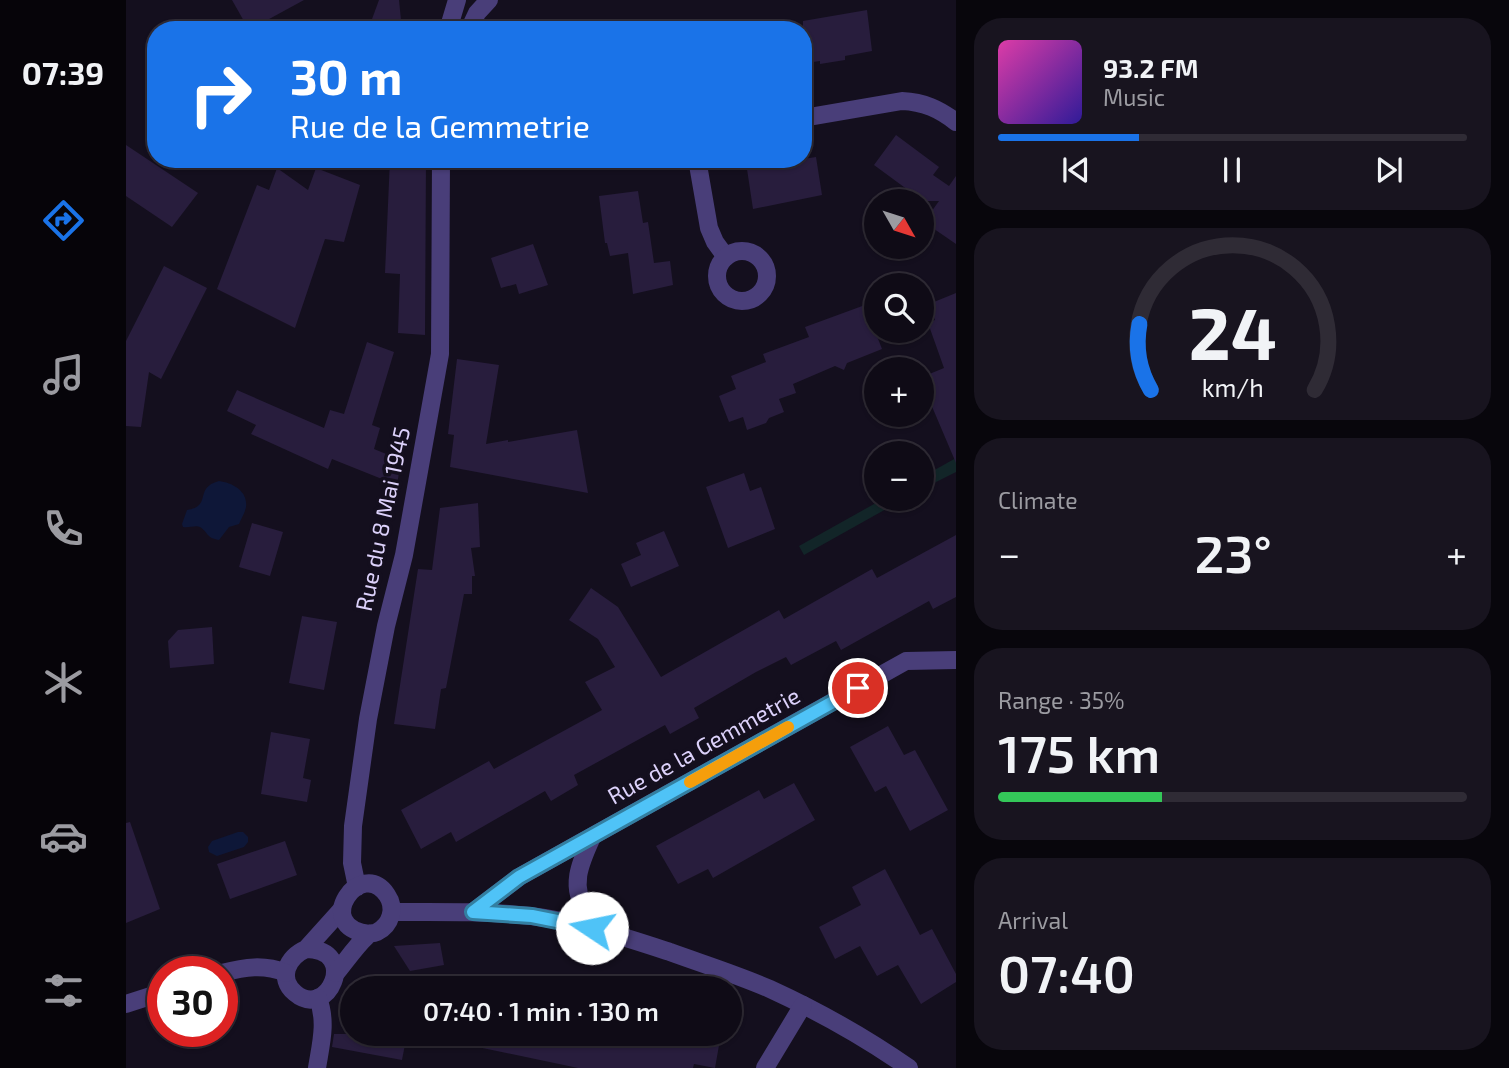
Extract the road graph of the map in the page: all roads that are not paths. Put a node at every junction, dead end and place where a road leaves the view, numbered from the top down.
1 (457, 0) edge
2 (489, 0) edge
3 (451, 21) edge
4 (473, 21) edge
5 (812, 116) edge
6 (956, 122) edge
7 (441, 168) edge
8 (698, 168) edge
9 (726, 257) dead end
10 (956, 660) edge
11 (592, 837) junction
12 (357, 887) junction
13 (342, 909) junction
14 (392, 912) junction
15 (473, 912) junction
16 (369, 934) junction
17 (615, 934) junction
18 (306, 949) junction
19 (238, 969) edge
20 (286, 973) junction
21 (336, 973) junction
22 (147, 997) edge
23 (317, 998) junction
24 (126, 1004) edge
25 (803, 1004) junction
26 (317, 1068) edge
27 (765, 1068) edge
28 (909, 1068) edge

1 - 3 street
2 - 4 street
5 - 6 street
7 - 12 street, Rue du 8 Mai 1945
8 - 9 street
10 - 11 street, Rue de la Gemmetrie
11 - 15 street, Rue de la Gemmetrie
11 - 17 street
12 - 13 street
12 - 14 street
13 - 16 street
13 - 18 street
14 - 15 street
14 - 16 street
15 - 17 street
16 - 21 street
17 - 25 street
18 - 20 street
18 - 21 street
19 - 20 street
20 - 23 street
21 - 23 street
22 - 24 street
23 - 26 street
25 - 27 street
25 - 28 street

